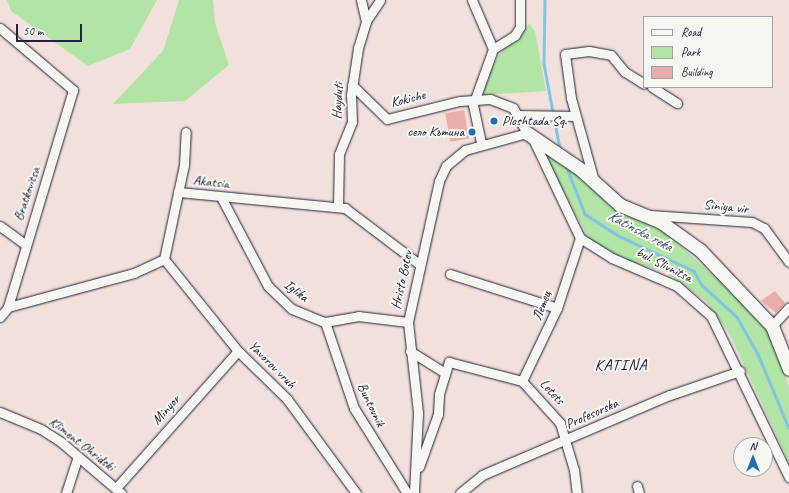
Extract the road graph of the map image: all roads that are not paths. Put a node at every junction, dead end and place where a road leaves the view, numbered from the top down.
1 (361, 0) edge
2 (380, 0) edge
3 (472, 0) edge
4 (520, 0) edge
5 (366, 21) junction
6 (0, 28) edge
7 (493, 49) junction
8 (643, 83) edge
9 (352, 85) junction
10 (654, 88) edge
11 (476, 94) junction
12 (677, 103) dead end
13 (518, 115) junction
14 (570, 115) junction
15 (186, 132) dead end
16 (534, 139) junction
17 (481, 143) junction
18 (595, 182) junction
19 (178, 192) junction
20 (221, 197) junction
21 (338, 207) junction
22 (643, 214) junction
23 (0, 226) edge
24 (580, 238) junction
25 (26, 245) junction
26 (164, 259) junction
27 (789, 262) edge
28 (419, 264) junction
29 (450, 274) dead end
30 (8, 307) junction
31 (789, 307) edge
32 (557, 308) junction
33 (0, 317) edge
34 (326, 322) junction
35 (408, 322) junction
36 (772, 326) junction
37 (784, 344) edge
38 (238, 351) junction
39 (410, 351) junction
40 (789, 369) edge
41 (740, 371) junction
42 (444, 372) junction
43 (522, 381) junction
44 (0, 412) edge
45 (566, 441) junction
46 (78, 457) junction
47 (416, 476) junction
48 (789, 477) edge
49 (118, 491) edge
50 (66, 493) edge
51 (356, 493) edge
52 (407, 493) edge
53 (414, 493) edge
54 (460, 493) edge
55 (577, 493) edge

1 - 5 street
2 - 5 street, Hayduti
3 - 7 street
4 - 7 street
5 - 9 street, Hayduti
6 - 25 street, Bratkovitsa
7 - 11 street
8 - 14 street
9 - 11 street, Kokiche
9 - 21 street, Hayduti
10 - 12 street
11 - 13 street
11 - 17 street
13 - 14 street
13 - 16 street
14 - 18 street
15 - 19 street
16 - 17 street, Hristo Botev
16 - 18 street, bul. Slivnitsa
16 - 24 street
17 - 28 street, Hristo Botev
18 - 22 street, bul. Slivnitsa
19 - 20 street, Akatsia
19 - 26 street, Akatsia
20 - 21 street, Akatsia
20 - 34 street, Iglika
21 - 28 street, Akatsia
22 - 27 street, Siniya vir
22 - 36 street, bul. Slivnitsa
23 - 25 street
24 - 32 street, Летец
24 - 41 street, bul. Slivnitsa
25 - 30 street, Bratkovitsa
26 - 30 street
26 - 38 street, Yavorov vruh
28 - 35 street, Hristo Botev
29 - 32 street
30 - 33 street
31 - 36 street
32 - 43 street, Летец
34 - 35 street
34 - 52 street, Buntovnik
35 - 39 street, Hristo Botev
36 - 37 street, bul. Slivnitsa
37 - 40 street, bul. Slivnitsa
38 - 49 street, Minyor
38 - 51 street, Yavorov vruh
39 - 42 street
39 - 47 street, Hristo Botev
41 - 45 street, Profesorska
41 - 48 street, bul. Slivnitsa
42 - 43 street
42 - 47 street
43 - 45 street, Letets
44 - 46 street, Kliment Ohridski
45 - 54 street, Profesorska
45 - 55 street, Letets
46 - 49 street, Kliment Ohridski
46 - 50 street
47 - 53 street, Hristo Botev

